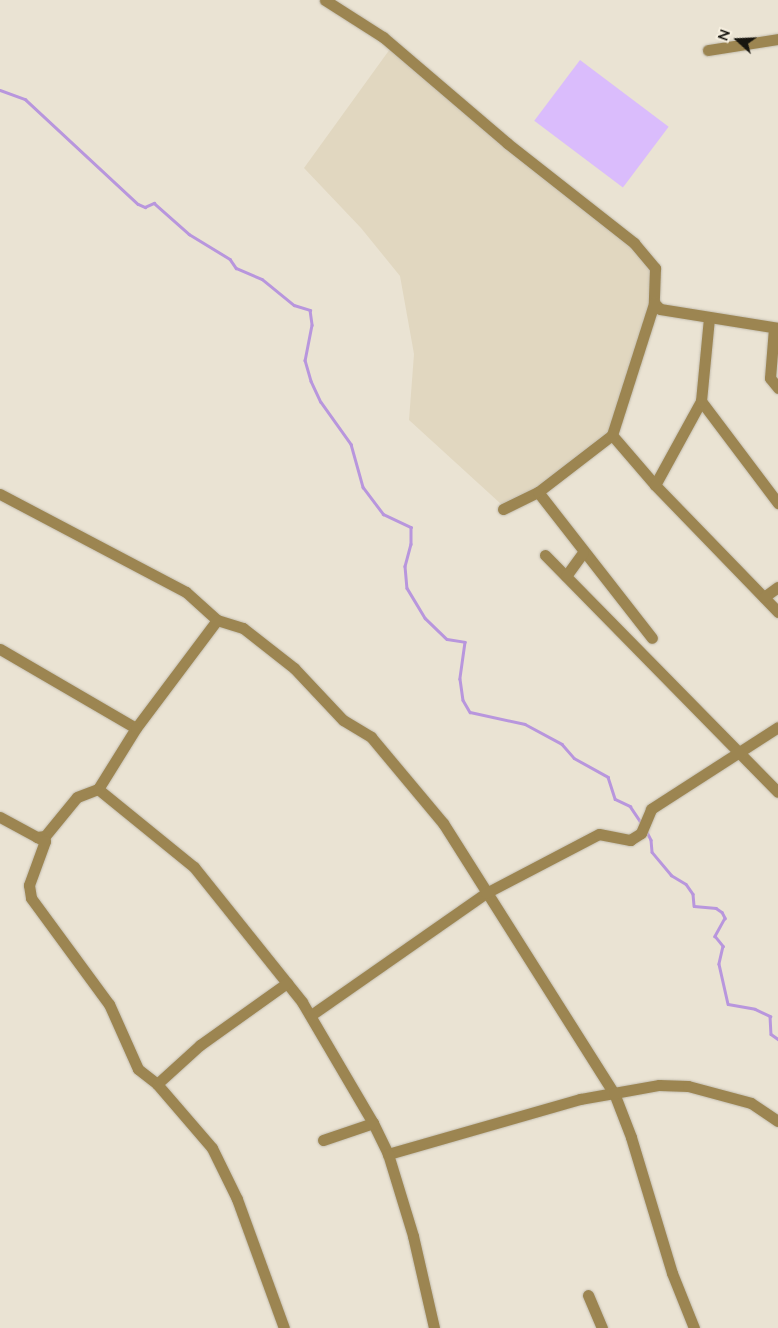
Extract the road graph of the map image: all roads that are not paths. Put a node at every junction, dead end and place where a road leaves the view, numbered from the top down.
1 (326, 0) edge
2 (778, 39) edge
3 (708, 50) dead end
4 (654, 304) junction
5 (710, 318) junction
6 (776, 328) edge
7 (778, 388) edge
8 (701, 401) junction
9 (612, 435) junction
10 (655, 485) junction
11 (538, 492) junction
12 (0, 494) edge
13 (778, 503) edge
14 (503, 508) dead end
15 (583, 553) junction
16 (545, 555) dead end
17 (566, 576) junction
18 (778, 587) edge
19 (764, 597) junction
20 (778, 612) edge
21 (217, 620) junction
22 (652, 638) dead end
23 (0, 649) edge
24 (778, 727) edge
25 (136, 728) junction
26 (739, 754) junction
27 (98, 789) junction
28 (778, 792) edge
29 (0, 817) edge
30 (37, 837) junction
31 (486, 893) junction
32 (287, 983) junction
33 (311, 1015) junction
34 (157, 1084) junction
35 (614, 1093) junction
36 (778, 1121) edge
37 (373, 1122) junction
38 (322, 1140) dead end
39 (388, 1154) junction
40 (588, 1295) dead end
41 (284, 1328) edge
42 (434, 1328) edge
43 (602, 1328) edge
44 (694, 1328) edge

1 - 4 street
2 - 3 street
4 - 5 street
4 - 9 street
5 - 6 street
5 - 8 street
6 - 7 street
8 - 10 street
8 - 13 street
9 - 10 street
9 - 11 street
10 - 19 street
11 - 14 street
11 - 15 street
12 - 21 street
15 - 17 street
15 - 22 street
16 - 17 street
17 - 26 street
18 - 19 street
19 - 20 street
21 - 25 street
21 - 31 street
23 - 25 street
24 - 26 street
25 - 27 street
26 - 28 street
26 - 31 street
27 - 30 street
27 - 32 street
29 - 30 street
30 - 34 street
31 - 33 street
31 - 35 street
32 - 33 street
32 - 34 street
33 - 37 street
34 - 41 street
35 - 36 street
35 - 39 street
35 - 44 street
37 - 38 street
37 - 39 street
39 - 42 street
40 - 43 street

